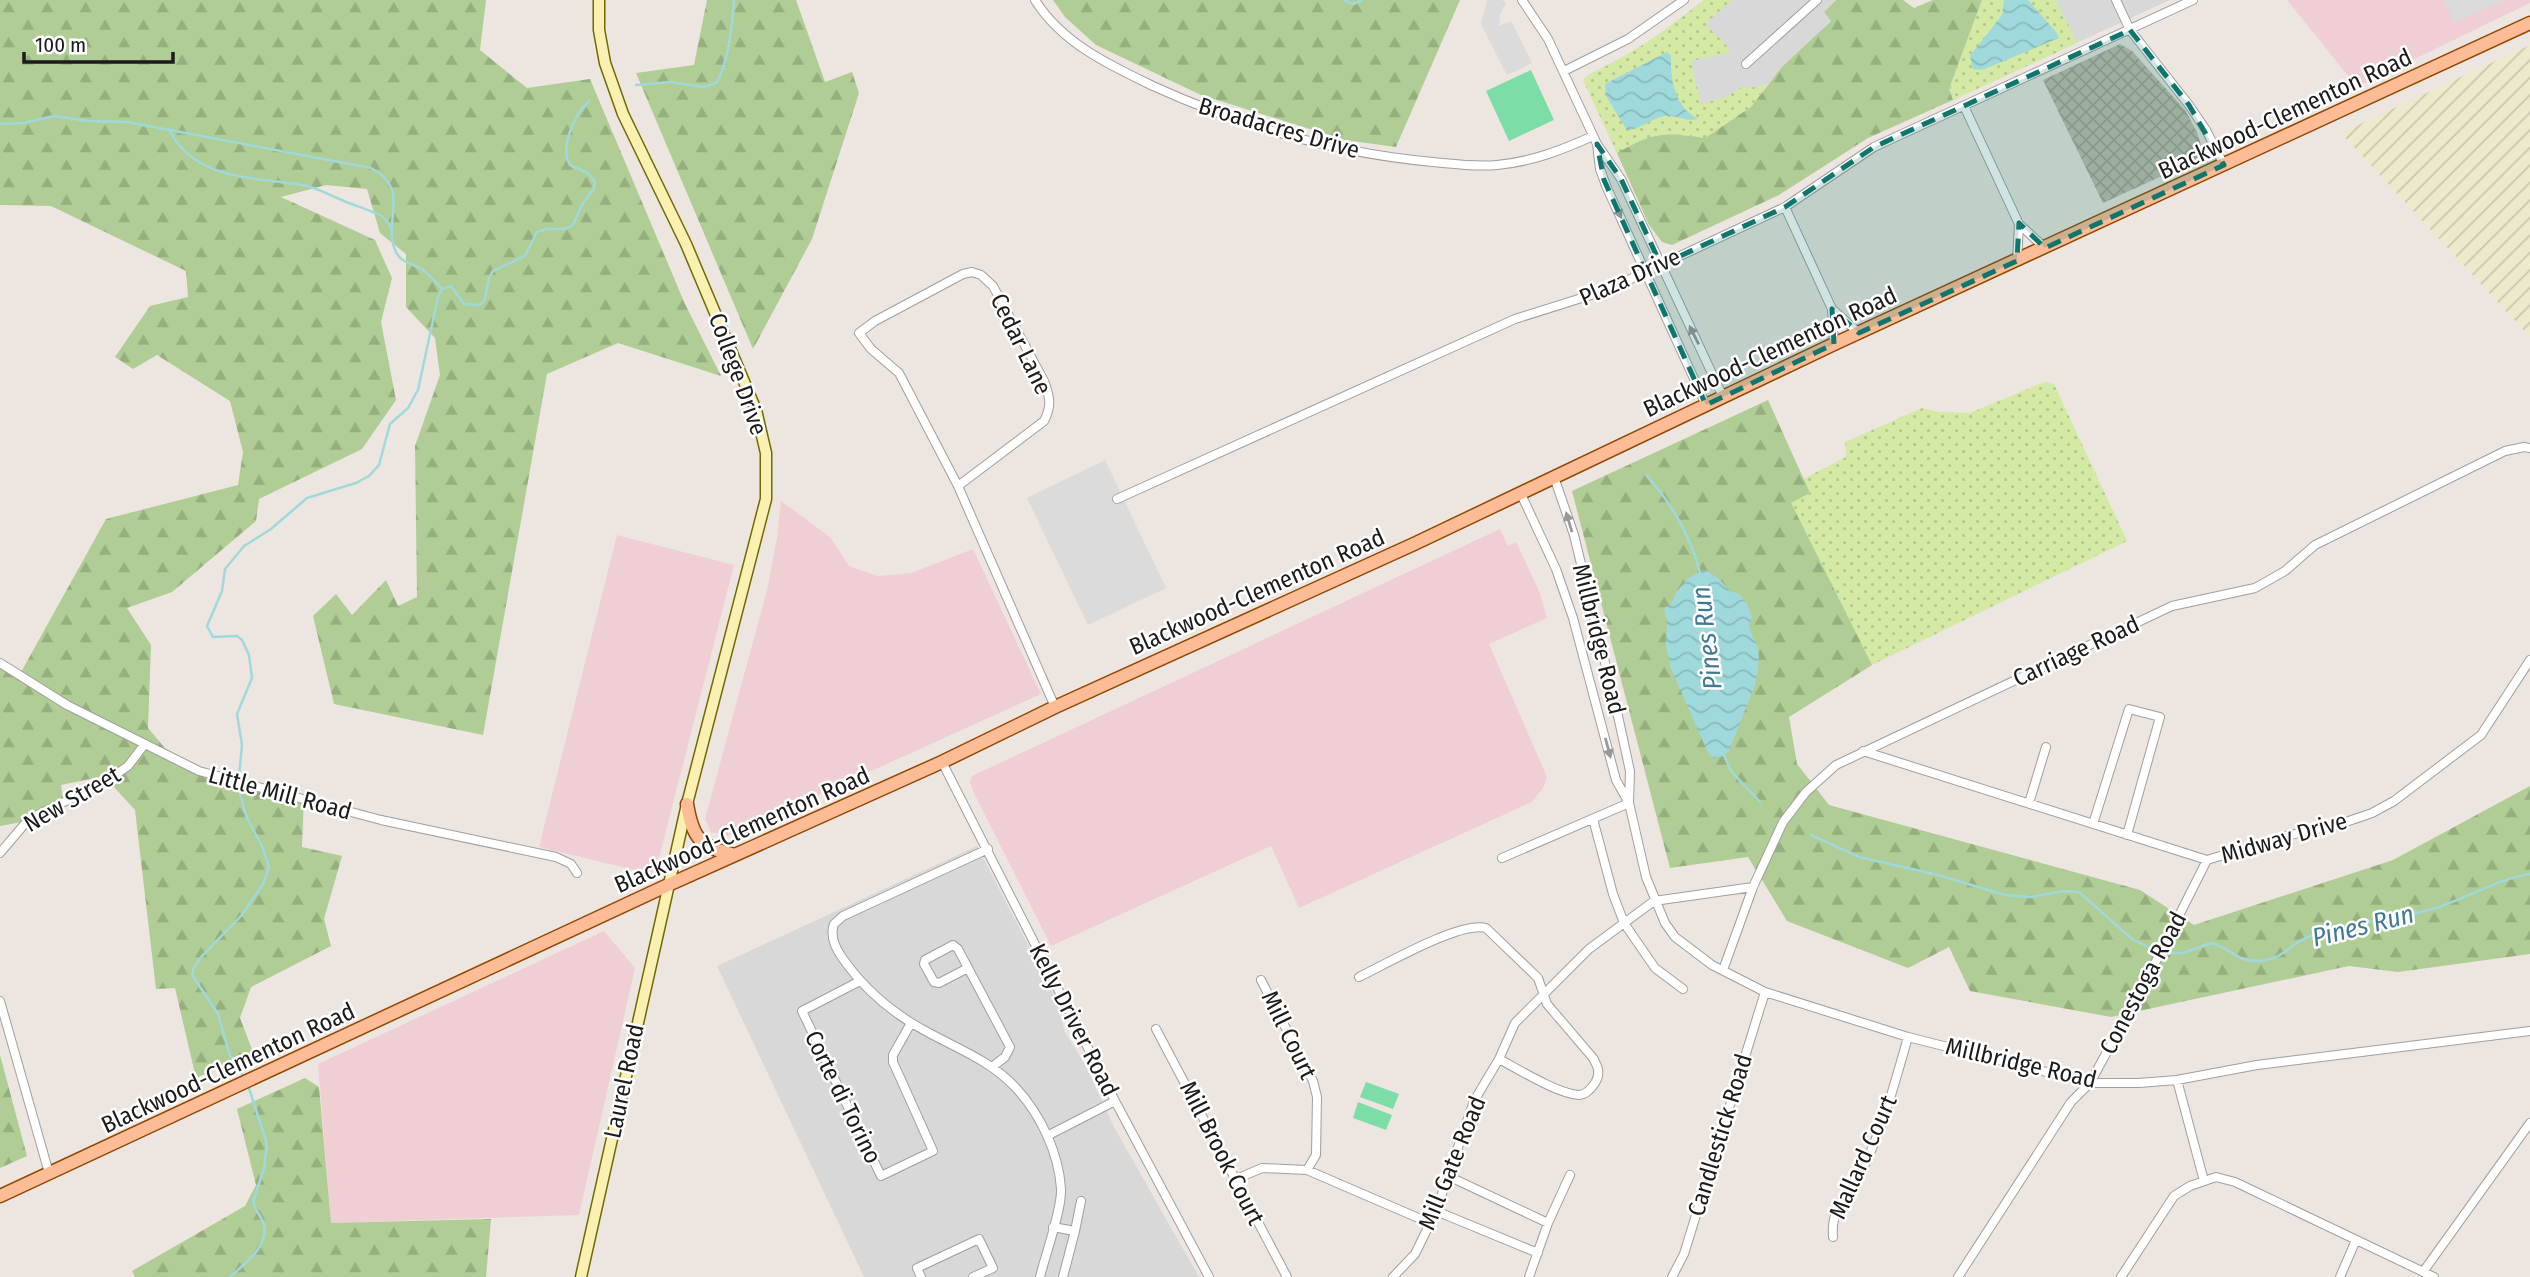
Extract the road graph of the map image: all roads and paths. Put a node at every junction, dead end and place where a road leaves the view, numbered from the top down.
1 (599, 0) edge
2 (1035, 0) edge
3 (1522, 0) edge
4 (1684, 0) edge
5 (1817, 0) edge
6 (2116, 0) edge
7 (2193, 0) edge
8 (2530, 23) edge
9 (2130, 30) junction
10 (1746, 64) dead end
11 (1563, 72) junction
12 (1964, 106) junction
13 (1595, 140) junction
14 (2224, 165) junction
15 (1785, 207) junction
16 (2019, 224) junction
17 (2045, 248) junction
18 (2017, 261) junction
19 (1661, 264) junction
20 (1645, 271) junction
21 (1832, 309) junction
22 (1859, 333) junction
23 (1834, 344) junction
24 (1723, 397) junction
25 (1706, 405) junction
26 (2530, 448) edge
27 (1554, 477) junction
28 (958, 486) junction
29 (1520, 492) junction
30 (1117, 499) dead end
31 (2530, 660) edge
32 (0, 663) edge
33 (1055, 707) junction
34 (144, 745) junction
35 (2046, 747) dead end
36 (1863, 751) junction
37 (942, 762) junction
38 (1629, 803) junction
39 (2029, 803) junction
40 (687, 804) junction
41 (1593, 819) junction
42 (2093, 824) junction
43 (2127, 835) junction
44 (988, 849) junction
45 (0, 853) edge
46 (736, 855) junction
47 (1502, 858) dead end
48 (2207, 860) junction
49 (577, 873) dead end
50 (668, 885) junction
51 (1753, 887) junction
52 (1654, 901) junction
53 (1624, 923) junction
54 (968, 968) junction
55 (1723, 970) junction
56 (1359, 977) dead end
57 (1261, 980) dead end
58 (860, 981) junction
59 (1683, 989) dead end
60 (1765, 992) junction
61 (1543, 993) junction
62 (0, 1001) edge
63 (911, 1023) junction
64 (1156, 1029) dead end
65 (2530, 1031) edge
66 (1908, 1037) junction
67 (1499, 1059) junction
68 (992, 1067) junction
69 (2177, 1080) junction
70 (2090, 1083) junction
71 (1115, 1101) junction
72 (2530, 1123) edge
73 (1047, 1136) junction
74 (1307, 1170) junction
75 (50, 1173) junction
76 (1570, 1175) dead end
77 (1448, 1176) junction
78 (1234, 1181) junction
79 (2204, 1181) junction
80 (0, 1196) edge
81 (1081, 1201) dead end
82 (1436, 1211) junction
83 (1430, 1223) junction
84 (1548, 1223) junction
85 (1053, 1227) junction
86 (1075, 1231) junction
87 (1833, 1237) dead end
88 (2356, 1240) junction
89 (1538, 1253) junction
90 (2423, 1272) junction
91 (581, 1277) edge
92 (921, 1277) edge
93 (973, 1277) edge
94 (1040, 1277) edge
95 (1063, 1277) edge
96 (1209, 1277) edge
97 (1287, 1277) edge
98 (1393, 1277) edge
99 (1529, 1277) edge
100 (1672, 1277) edge
101 (1958, 1277) edge
102 (2121, 1277) edge
103 (2340, 1277) edge
104 (2434, 1277) edge

1 - 40 main road, College Drive
2 - 13 street, Broadacres Drive
3 - 11 street
4 - 11 street
5 - 10 street
6 - 9 street
7 - 9 street, Plaza Drive
8 - 14 main road, Blackwood-Clementon Road
9 - 12 street, Plaza Drive
9 - 14 street
11 - 13 street
12 - 15 street, Plaza Drive
12 - 16 street
13 - 19 street
13 -> 20 street
14 - 17 main road, Blackwood-Clementon Road
15 - 19 street, Plaza Drive
15 - 21 street
16 - 17 street
16 - 18 street
17 - 18 main road, Blackwood-Clementon Road
18 - 22 main road, Blackwood-Clementon Road
19 - 20 street, Plaza Drive
24 -> 19 street
20 - 25 street
20 - 30 street, Plaza Drive
21 - 22 street
21 - 23 street
22 - 23 main road, Blackwood-Clementon Road
23 - 24 main road, Blackwood-Clementon Road
24 - 25 main road, Blackwood-Clementon Road
25 - 27 main road, Blackwood-Clementon Road
26 - 36 street, Carriage Road
27 - 29 main road, Blackwood-Clementon Road
38 -> 27 street, Millbridge Road
28 - 28 street, Cedar Lane
28 - 33 street, Cedar Lane
29 - 33 main road, Blackwood-Clementon Road
29 -> 38 street, Millbridge Road
31 - 48 street, Midway Drive
32 - 34 street, Little Mill Road
33 - 37 main road, Blackwood-Clementon Road
34 - 45 street, New Street
34 - 49 street, Little Mill Road
35 - 39 street
36 - 39 street, Midway Drive
36 - 51 street, Carriage Road
37 - 44 street, Kelly Driver Road
37 - 46 main road, Blackwood-Clementon Road
38 - 41 street
38 - 52 street, Millbridge Road
39 - 42 street, Midway Drive
40 - 46 main road
40 - 50 main road, College Drive
41 - 47 street
41 - 53 street
42 - 43 street, Midway Drive
42 - 43 street
43 - 48 street, Midway Drive
44 - 58 street
44 - 71 street, Kelly Driver Road
46 - 50 main road, Blackwood-Clementon Road
48 - 70 street, Conestoga Road
50 - 75 main road, Blackwood-Clementon Road
50 - 91 main road, Laurel Road
51 - 52 street
51 - 55 street, Carriage Road
52 - 53 street, Mill Gate Road
52 - 55 street, Millbridge Road
53 - 59 street
53 - 61 street, Mill Gate Road
54 - 54 street
54 - 68 street
55 - 60 street, Millbridge Road
56 - 61 street
57 - 74 street, Mill Court
58 - 63 street
58 - 63 street, Corte di Torino
60 - 66 street, Millbridge Road
60 - 100 street, Candlestick Road
61 - 67 street, Mill Gate Road
61 - 67 street
62 - 75 street
63 - 68 street
64 - 78 street, Mill Brook Court
65 - 69 street, Millbridge Road
66 - 70 street, Millbridge Road
66 - 87 street, Mallard Court
67 - 77 street, Mill Gate Road
68 - 73 street
69 - 70 street, Millbridge Road
69 - 79 street
70 - 101 street, Conestoga Road
71 - 73 street
71 - 96 street, Kelly Driver Road
72 - 90 street
73 - 85 street
74 - 78 street
74 - 83 street
75 - 80 main road, Blackwood-Clementon Road
76 - 84 street
77 - 82 street, Mill Gate Road
77 - 84 street
78 - 97 street, Mill Brook Court
79 - 88 street
79 - 102 street
81 - 86 street
82 - 83 street, Mill Gate Road
82 - 89 street
83 - 98 street, Mill Gate Road
84 - 89 street
85 - 86 street
85 - 94 street
86 - 95 street
88 - 90 street
88 - 103 street
89 - 99 street
90 - 104 street
92 - 93 street

